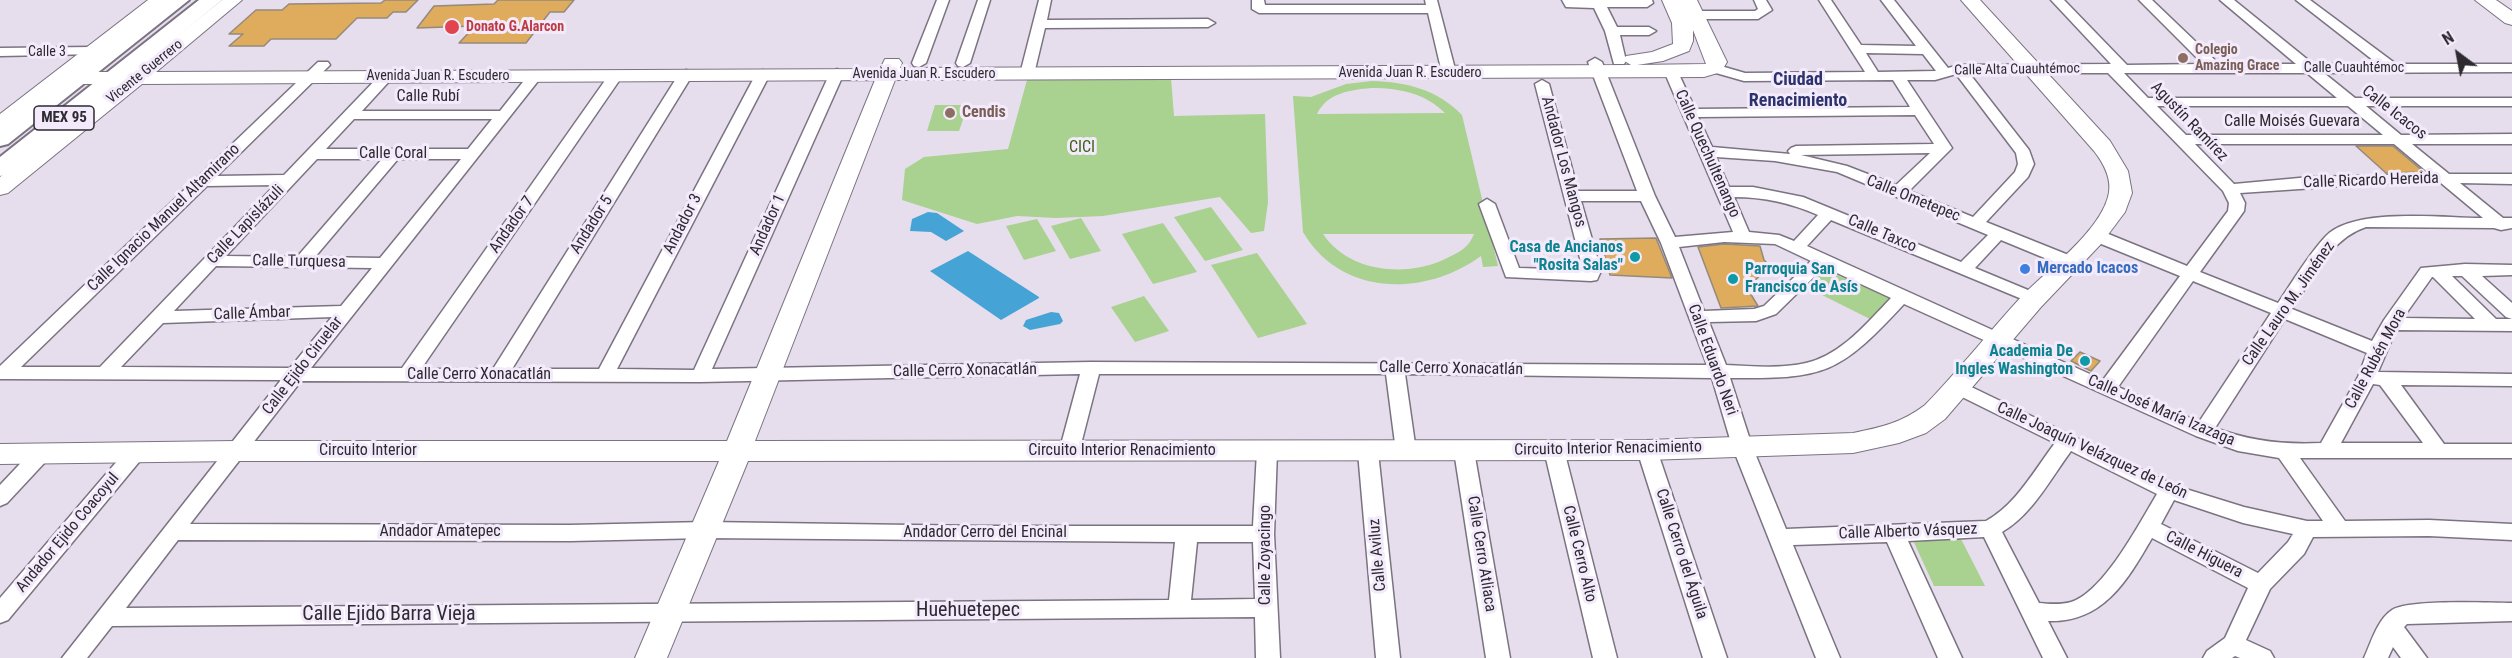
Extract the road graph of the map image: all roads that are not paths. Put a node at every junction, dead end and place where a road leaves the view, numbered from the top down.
1 (159, 0) edge
2 (179, 0) edge
3 (212, 0) edge
4 (233, 0) edge
5 (943, 0) edge
6 (984, 0) edge
7 (1045, 0) edge
8 (1568, 0) edge
9 (1760, 0) edge
10 (1825, 0) edge
11 (1887, 0) edge
12 (1970, 0) edge
13 (2057, 0) edge
14 (2145, 0) edge
15 (2226, 0) edge
16 (2302, 0) edge
17 (2484, 0) edge
18 (1647, 3) dead end
19 (1258, 4) edge
20 (1432, 4) edge
21 (1599, 4) junction
22 (1686, 19) edge
23 (2512, 19) edge
24 (1208, 23) dead end
25 (1039, 24) junction
26 (1612, 31) junction
27 (1650, 31) dead end
28 (1857, 49) junction
29 (1926, 50) junction
30 (0, 52) edge
31 (1713, 59) junction
32 (1619, 61) junction
33 (919, 63) junction
34 (963, 63) junction
35 (1596, 67) junction
36 (79, 68) junction
37 (801, 68) junction
38 (890, 68) junction
39 (1448, 68) junction
40 (2117, 68) junction
41 (2215, 68) junction
42 (2310, 68) junction
43 (2392, 68) junction
44 (2512, 68) edge
45 (1028, 69) junction
46 (2031, 69) junction
47 (316, 71) junction
48 (1671, 71) junction
49 (1952, 71) junction
50 (133, 72) junction
51 (686, 74) junction
52 (763, 74) junction
53 (837, 74) junction
54 (616, 75) junction
55 (387, 76) junction
56 (535, 76) junction
57 (1875, 76) junction
58 (1897, 76) junction
59 (1542, 84) dead end
60 (2145, 102) junction
61 (2350, 102) junction
62 (2512, 102) edge
63 (1919, 111) junction
64 (1690, 113) junction
65 (352, 115) junction
66 (505, 115) junction
67 (0, 124) edge
68 (0, 139) edge
69 (2400, 139) junction
70 (2512, 139) edge
71 (2181, 140) junction
72 (1944, 148) junction
73 (1707, 152) junction
74 (1752, 152) junction
75 (314, 154) junction
76 (394, 154) junction
77 (473, 154) junction
78 (0, 169) edge
79 (2446, 178) junction
80 (2512, 179) edge
81 (290, 180) junction
82 (204, 181) junction
83 (0, 188) edge
84 (1724, 192) junction
85 (1897, 193) junction
86 (1571, 196) junction
87 (1647, 196) junction
88 (2234, 196) junction
89 (1487, 204) dead end
90 (1830, 212) junction
91 (1975, 224) junction
92 (2508, 226) edge
93 (1999, 233) junction
94 (2095, 235) junction
95 (1743, 237) junction
96 (1669, 243) junction
97 (1796, 248) junction
98 (1822, 260) junction
99 (212, 261) junction
100 (302, 262) junction
101 (2070, 262) junction
102 (385, 263) junction
103 (1964, 269) junction
104 (2465, 269) junction
105 (2437, 270) junction
106 (2512, 270) edge
107 (2191, 274) junction
108 (1902, 296) junction
109 (2034, 299) junction
110 (346, 311) junction
111 (2281, 311) junction
112 (2512, 313) edge
113 (1696, 316) junction
114 (159, 317) junction
115 (2390, 324) junction
116 (2512, 325) edge
117 (2493, 326) junction
118 (1998, 340) junction
119 (2377, 350) junction
120 (1091, 368) junction
121 (1395, 368) junction
122 (1719, 372) junction
123 (2, 373) edge
124 (105, 373) junction
125 (295, 375) junction
126 (407, 375) junction
127 (605, 375) junction
128 (768, 375) junction
129 (498, 376) junction
130 (700, 376) junction
131 (2377, 378) junction
132 (2512, 380) edge
133 (1959, 387) junction
134 (2106, 389) junction
135 (2203, 431) junction
136 (2067, 441) junction
137 (1742, 446) junction
138 (1554, 450) junction
139 (1647, 450) junction
140 (2327, 450) junction
141 (2438, 450) junction
142 (236, 451) junction
143 (736, 451) junction
144 (1267, 451) junction
145 (1406, 451) junction
146 (1464, 451) junction
147 (2512, 451) edge
148 (136, 452) junction
149 (1070, 452) junction
150 (1368, 452) junction
151 (2285, 452) junction
152 (0, 454) edge
153 (41, 454) junction
154 (2169, 491) junction
155 (0, 498) edge
156 (2147, 525) junction
157 (2339, 528) junction
158 (1990, 529) junction
159 (2307, 529) junction
160 (706, 530) junction
161 (174, 531) junction
162 (2512, 532) edge
163 (1187, 533) junction
164 (1263, 534) junction
165 (1894, 534) junction
166 (1780, 537) junction
167 (2261, 584) junction
168 (1266, 608) junction
169 (1179, 610) junction
170 (2032, 612) junction
171 (2512, 612) edge
172 (0, 614) edge
173 (670, 614) junction
174 (108, 617) junction
175 (2390, 627) junction
176 (2224, 651) edge
177 (74, 658) edge
178 (651, 658) edge
179 (1268, 658) edge
180 (1388, 658) edge
181 (1498, 658) edge
182 (1605, 658) edge
183 (1715, 658) edge
184 (1828, 658) edge
185 (1950, 658) edge
186 (2055, 658) edge
187 (2262, 658) edge
188 (2376, 658) edge
189 (2415, 658) edge

1 - 36 main road
2 - 36 main road, MEX 95
3 - 50 main road, MEX 95
4 - 50 main road, Vicente Guerrero
5 - 33 street
6 - 34 street
7 - 25 street
8 - 21 street
9 - 22 street
10 - 28 street
11 - 29 street
12 - 46 main road, Circuito Interior Renacimiento
13 - 40 street, Agustín Ramírez
14 - 41 street
15 - 42 street, Calle Icacos
16 - 43 street
17 - 23 main road
18 - 21 street
19 - 20 street
20 - 39 street
21 - 26 street
22 - 31 main road
22 - 32 main road, Avenida Juan R. Escudero
24 - 25 street
25 - 45 street
26 - 27 street
26 - 32 street
28 - 29 street
28 - 57 street
29 - 49 street
30 - 36 street, Calle 3
31 - 48 main road, Avenida Juan R. Escudero
31 - 57 street, Calle Alta Cuauhtémoc
32 - 35 main road, Avenida Juan R. Escudero
33 - 34 main road, Avenida Juan R. Escudero
33 - 38 main road, Avenida Juan R. Escudero
34 - 45 main road, Avenida Juan R. Escudero
35 - 39 main road, Avenida Juan R. Escudero
35 - 48 main road, Avenida Juan R. Escudero
35 - 87 street, Calle Eduardo Neri
36 - 50 main road, Avenida Juan R. Escudero
36 - 67 main road
36 - 68 main road, MEX 95
37 - 38 main road, Avenida Juan R. Escudero
37 - 47 main road, Avenida Juan R. Escudero
37 - 52 main road, Avenida Juan R. Escudero
37 - 53 main road, Avenida Juan R. Escudero
38 - 45 main road, Avenida Juan R. Escudero
38 - 53 main road, Avenida Juan R. Escudero
38 - 128 main road
39 - 45 main road, Avenida Juan R. Escudero
40 - 41 street, Calle Cuauhtémoc
40 - 46 street, Calle Alta Cuauhtémoc
40 - 60 street, Agustín Ramírez
41 - 42 street, Calle Cuauhtémoc
42 - 43 street, Calle Cuauhtémoc
42 - 61 street, Calle Icacos
43 - 44 street, Calle Cuauhtémoc
46 - 49 street, Calle Alta Cuauhtémoc
46 - 94 main road, Circuito Interior Renacimiento
47 - 50 main road, Avenida Juan R. Escudero
47 - 55 main road, Avenida Juan R. Escudero
47 - 82 street, Calle Ignacio Manuel Altamirano
48 - 64 street, Calle Quechultenango
49 - 58 street, Calle Alta Cuauhtémoc
49 - 91 street
50 - 78 main road, MEX 95
50 - 83 main road, Vicente Guerrero
51 - 52 main road, Avenida Juan R. Escudero
51 - 54 main road, Avenida Juan R. Escudero
51 - 129 street, Andador 5
52 - 127 street, Andador 3
53 - 130 street, Andador 1
54 - 56 main road, Avenida Juan R. Escudero
54 - 126 street, Andador 7
55 - 56 main road, Avenida Juan R. Escudero
55 - 65 street, Calle Lapislázuli
56 - 66 street, Calle Ejido Ciruelar
57 - 58 street, Calle Alta Cuauhtémoc
58 - 63 street
59 - 86 street, Andador Los Mangos
60 - 61 street
60 - 71 street, Agustín Ramírez
61 - 62 street
61 - 69 street, Calle Icacos
63 - 64 street
63 - 72 street
64 - 73 street, Calle Quechultenango
65 - 66 street, Calle Rubí
65 - 75 street, Calle Lapislázuli
66 - 77 street, Calle Ejido Ciruelar
69 - 70 street, Calle Moisés Guevara
69 - 71 street, Calle Moisés Guevara
69 - 79 street, Calle Icacos
71 - 88 street, Agustín Ramírez
72 - 74 street, Calle Ometepec
72 - 85 street
73 - 74 street, Calle Ometepec
73 - 84 street, Calle Quechultenango
74 - 85 street, Calle Ometepec
75 - 76 street, Calle Coral
75 - 81 street, Calle Lapislázuli
76 - 77 street, Calle Coral
76 - 100 street
77 - 102 street, Calle Ejido Ciruelar
79 - 80 street, Calle Ricardo Hereida
79 - 88 street, Calle Ricardo Hereida
79 - 92 street, Calle Icacos
81 - 82 street
81 - 99 street, Calle Lapislázuli
82 - 123 street, Calle Ignacio Manuel Altamirano
84 - 90 street, Calle Taxco
84 - 95 street, Calle Quechultenango
85 - 91 street, Calle Ometepec
86 - 87 street
86 - 89 street, Andador Los Mangos
87 - 96 street, Calle Eduardo Neri
88 - 107 street
90 - 97 street
90 - 103 street, Calle Taxco
91 - 93 street, Calle Ometepec
92 - 111 street, Calle Lauro M. Jiménez
93 - 101 street, Calle Ometepec
93 - 103 street
94 - 101 main road, Circuito Interior Renacimiento
94 - 107 street
95 - 96 street, Calle José María Izazaga
95 - 97 street, Calle José María Izazaga
96 - 113 street, Calle Eduardo Neri
97 - 98 street, Calle José María Izazaga
98 - 108 street, Calle José María Izazaga
98 - 113 street
99 - 100 street, Calle Turquesa
99 - 114 street, Calle Lapislázuli
100 - 102 street, Calle Turquesa
101 - 109 main road, Circuito Interior Renacimiento
102 - 110 street, Calle Ejido Ciruelar
103 - 109 street, Calle Taxco
104 - 105 street
104 - 106 street
104 - 112 street
105 - 115 street, Calle Rubén Mora
105 - 117 street
107 - 111 street
107 - 134 street
108 - 118 street, Calle José María Izazaga
108 - 122 street, Calle Cerro Xonacatlán
109 - 118 main road, Circuito Interior Renacimiento
110 - 114 street, Calle Ámbar
110 - 125 street, Calle Ejido Ciruelar
111 - 119 street
111 - 135 street, Calle Lauro M. Jiménez
113 - 122 street, Calle Eduardo Neri
114 - 124 street, Calle Lapislázuli
115 - 117 street
115 - 119 street, Calle Rubén Mora
116 - 117 street
118 - 133 main road, Circuito Interior Renacimiento
118 - 134 street, Calle José María Izazaga
119 - 131 street, Calle Rubén Mora
120 - 121 street, Calle Cerro Xonacatlán
120 - 128 street, Calle Cerro Xonacatlán
120 - 149 street
121 - 122 street, Calle Cerro Xonacatlán
121 - 145 street
122 - 137 street, Calle Eduardo Neri
123 - 124 street, Calle Cerro Xonacatlán
124 - 125 street, Calle Cerro Xonacatlán
125 - 126 street, Calle Cerro Xonacatlán
125 - 142 street, Calle Ejido Ciruelar
126 - 129 street, Calle Cerro Xonacatlán
127 - 129 street, Calle Cerro Xonacatlán
127 - 130 street, Calle Cerro Xonacatlán
128 - 130 street, Calle Cerro Xonacatlán
128 - 143 main road
131 - 132 street
131 - 140 street, Calle Rubén Mora
131 - 141 street
133 - 136 street, Calle Joaquín Velázquez de León
133 - 137 main road, Circuito Interior Renacimiento
134 - 135 street, Calle José María Izazaga
135 - 151 street, Calle José María Izazaga
136 - 154 street, Calle Joaquín Velázquez de León
136 - 158 street, Calle Alberto Vásquez
137 - 139 main road, Circuito Interior Renacimiento
137 - 166 street, Calle Eduardo Neri
138 - 139 main road, Circuito Interior Renacimiento
138 - 146 main road, Circuito Interior Renacimiento
138 - 182 street, Calle Cerro Alto
139 - 183 street, Calle Cerro del Águila
140 - 141 street, Calle José María Izazaga
140 - 151 street, Calle José María Izazaga
141 - 147 street, Calle José María Izazaga
142 - 143 main road, Circuito Interior
142 - 148 main road, Circuito Interior
142 - 161 street, Calle Ejido Ciruelar
143 - 149 main road, Circuito Interior Renacimiento
143 - 160 main road
144 - 149 main road, Circuito Interior Renacimiento
144 - 150 main road, Circuito Interior Renacimiento
144 - 164 street, Calle Zoyacingo
145 - 146 main road, Circuito Interior Renacimiento
145 - 150 main road, Circuito Interior Renacimiento
146 - 181 street, Calle Cerro Atliaca
148 - 153 main road, Circuito Interior
148 - 172 street, Andador Ejido Coacoyul
150 - 180 street, Calle Aviluz
151 - 157 street
152 - 153 main road, Circuito Interior
153 - 155 street
154 - 156 street
154 - 159 street, Calle Joaquín Velázquez de León
156 - 167 street, Calle Higuera
156 - 170 street
157 - 159 street, Calle Joaquín Velázquez de León
157 - 162 street, Calle Joaquín Velázquez de León
158 - 165 street, Calle Alberto Vásquez
158 - 170 street
159 - 167 street
160 - 161 street, Andador Amatepec
160 - 163 street, Andador Cerro del Encinal
160 - 173 main road
161 - 174 street, Calle Ejido Ciruelar
163 - 164 street, Andador Cerro del Encinal
163 - 169 street
164 - 168 street, Calle Zoyacingo
165 - 166 street, Calle Alberto Vásquez
165 - 185 street
166 - 184 street, Calle Eduardo Neri
167 - 176 street
168 - 169 street, Huehuetepec
168 - 179 street, Calle Zoyacingo
169 - 173 street, Huehuetepec
170 - 186 street
171 - 175 street
173 - 174 street, Calle Ejido Barra Vieja
173 - 178 main road
174 - 177 street, Calle Ejido Ciruelar
175 - 188 street
175 - 189 street
176 - 187 street

